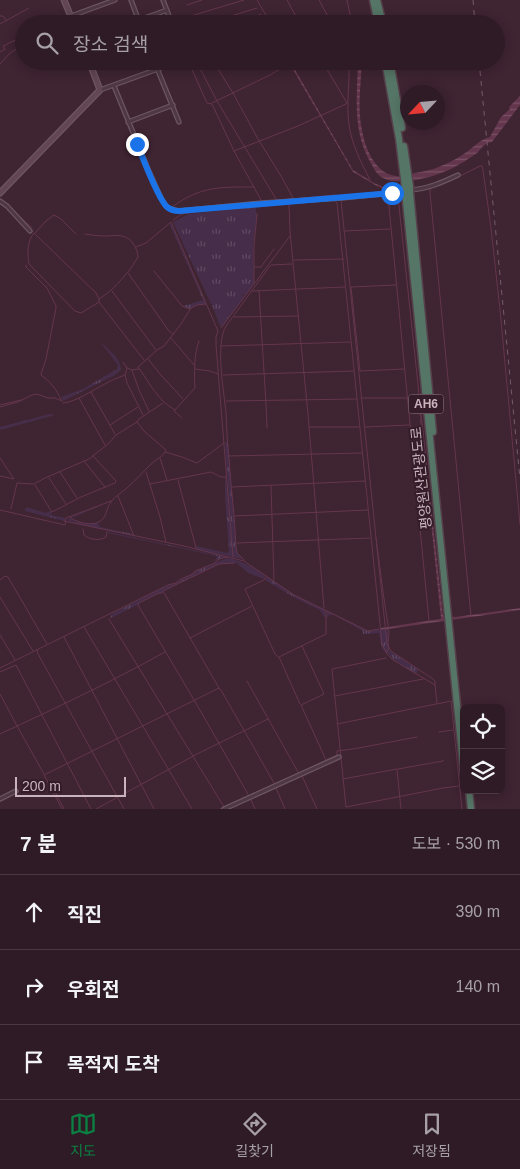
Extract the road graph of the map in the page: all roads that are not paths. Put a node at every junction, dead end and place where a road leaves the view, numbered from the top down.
1 (64, 0) edge
2 (115, 0) edge
3 (131, 0) edge
4 (163, 0) edge
5 (373, 0) edge
6 (377, 0) edge
7 (167, 10) junction
8 (71, 15) edge
9 (74, 15) edge
10 (137, 15) edge
11 (156, 15) edge
12 (169, 15) edge
13 (376, 15) edge
14 (381, 15) edge
15 (93, 70) edge
16 (157, 70) joint
17 (387, 70) edge
18 (391, 70) edge
19 (114, 86) junction
20 (100, 90) junction
21 (173, 105) junction
22 (128, 122) junction
23 (179, 122) dead end
24 (405, 172) junction
25 (458, 175) dead end
26 (0, 193) edge
27 (0, 201) edge
28 (30, 231) dead end
29 (450, 623) junction
30 (460, 708) edge
31 (462, 749) edge
32 (339, 757) dead end
33 (16, 792) dead end
34 (467, 794) edge
35 (0, 799) edge
36 (224, 809) edge
37 (469, 809) edge

1 - 8 street
2 - 9 street
3 - 10 street
4 - 7 street
5 - 13 highway
6 - 14 highway
7 - 11 street
7 - 12 street
15 - 20 street
16 - 19 street
16 - 21 street
17 - 24 highway, 평양원산관광도로 / AH6
18 - 24 highway
19 - 20 street
19 - 22 street
20 - 26 street
21 - 22 street
21 - 23 street
22 - 25 street
24 - 29 highway, 평양원산관광도로 / AH6
27 - 28 street
29 - 30 highway
29 - 31 highway, 평양원산관광도로 / AH6
32 - 36 street
33 - 35 street
34 - 37 highway

